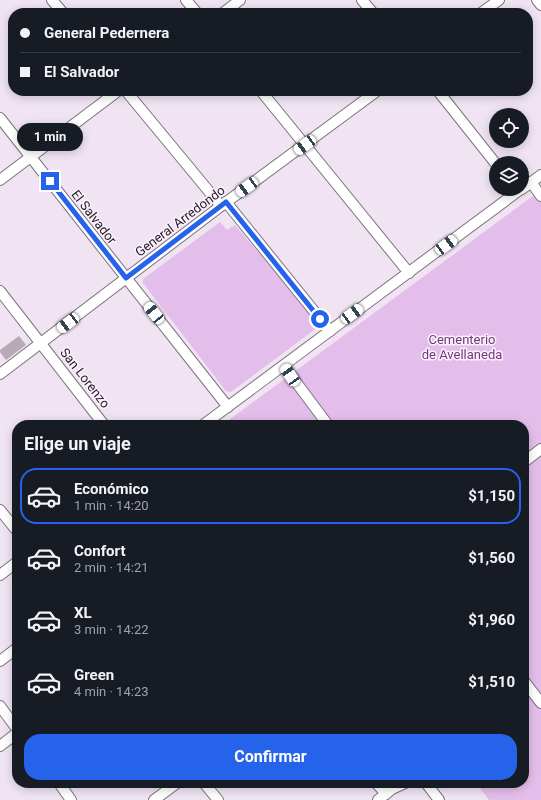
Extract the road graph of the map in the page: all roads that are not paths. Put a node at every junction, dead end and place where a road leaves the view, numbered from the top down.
1 (52, 0) edge
2 (186, 0) edge
3 (240, 0) edge
4 (362, 0) edge
5 (499, 0) edge
6 (537, 0) edge
7 (541, 5) edge
8 (58, 8) edge
9 (193, 8) edge
10 (230, 8) edge
11 (369, 8) edge
12 (488, 8) edge
13 (111, 96) edge
14 (130, 96) edge
15 (265, 96) edge
16 (370, 96) edge
17 (442, 96) edge
18 (0, 118) edge
19 (305, 145) junction
20 (490, 156) edge
21 (30, 157) junction
22 (541, 175) edge
23 (0, 180) edge
24 (531, 182) joint
25 (540, 194) edge
26 (511, 196) edge
27 (224, 204) junction
28 (409, 273) junction
29 (126, 278) junction
30 (0, 291) edge
31 (330, 330) junction
32 (41, 343) junction
33 (284, 366) junction
34 (0, 374) edge
35 (228, 407) junction
36 (100, 420) edge
37 (211, 420) edge
38 (324, 420) edge
39 (541, 450) edge
40 (529, 458) edge
41 (0, 510) edge
42 (12, 525) edge
43 (12, 566) edge
44 (0, 575) edge
45 (12, 652) edge
46 (0, 661) edge
47 (529, 687) edge
48 (541, 703) edge
49 (0, 706) edge
50 (12, 722) edge
51 (12, 737) edge
52 (0, 746) edge
53 (64, 788) edge
54 (170, 788) edge
55 (208, 788) edge
56 (397, 788) edge
57 (430, 788) edge
58 (382, 797) edge
59 (71, 800) edge
60 (154, 800) edge
61 (218, 800) edge
62 (439, 800) edge

1 - 8 street
2 - 9 street
3 - 10 street
4 - 11 street
5 - 12 street
6 - 7 street
13 - 21 street
14 - 27 street
15 - 19 street
16 - 19 street, General Arredondo
17 - 20 street
18 - 21 street, El Salvador
19 - 27 street, General Arredondo
19 - 28 street
21 - 23 street
21 - 29 street, El Salvador
22 - 24 street
24 - 25 street
26 - 28 street
27 - 29 street, General Arredondo
27 - 31 street
28 - 31 street
29 - 32 street, General Arredondo
29 - 35 street, El Salvador
30 - 32 street, San Lorenzo
31 - 33 street
32 - 34 street, General Arredondo
32 - 36 street, San Lorenzo
33 - 35 street
33 - 38 street
35 - 37 street
39 - 40 street
41 - 42 street
43 - 44 street
45 - 46 street
47 - 48 street
49 - 50 street
51 - 52 street
53 - 59 street
54 - 60 street
55 - 61 street
56 - 58 street
57 - 62 street

